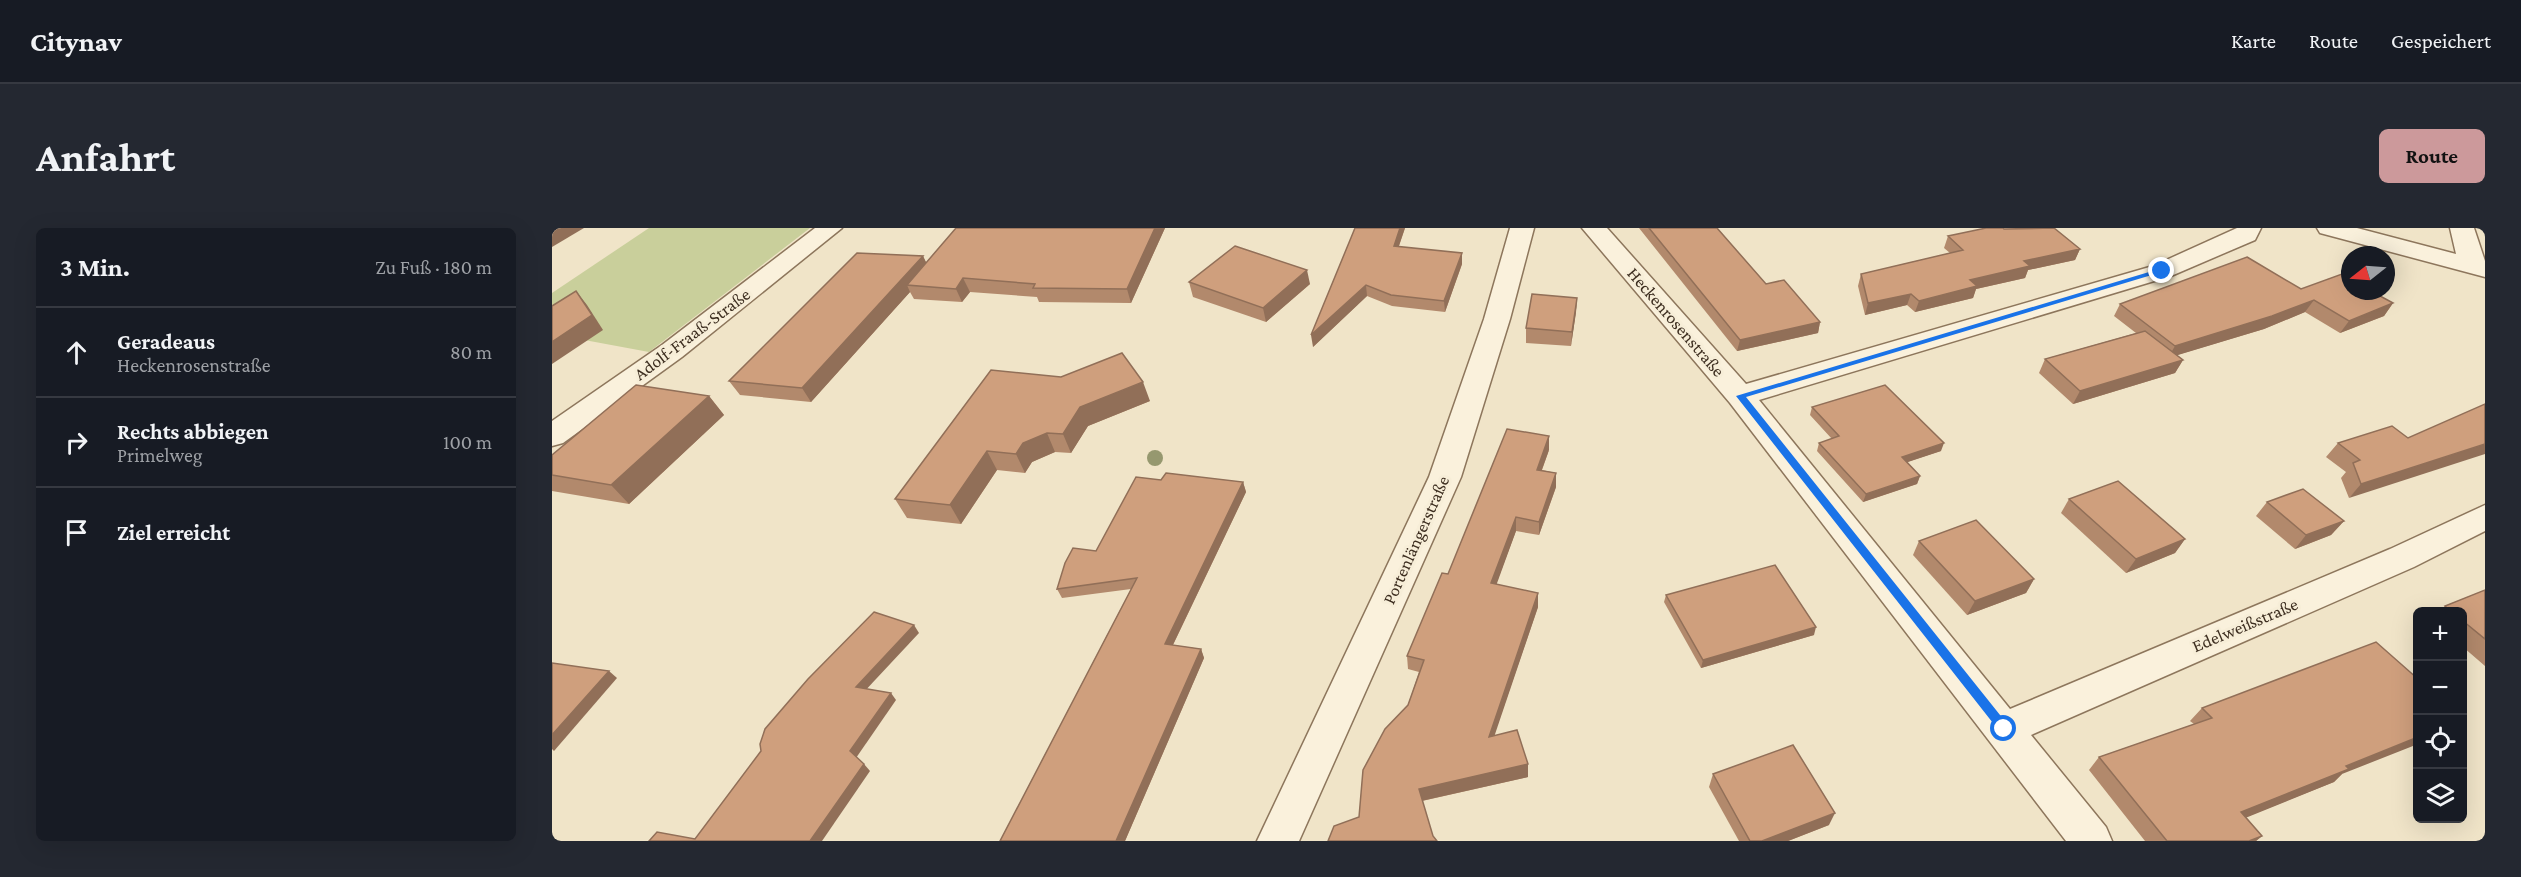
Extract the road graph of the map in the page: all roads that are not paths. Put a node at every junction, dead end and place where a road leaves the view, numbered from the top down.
1 (831, 228) edge
2 (1522, 228) edge
3 (1594, 228) edge
4 (2249, 228) edge
5 (2329, 228) edge
6 (2462, 228) edge
7 (2479, 267) edge
8 (1740, 396) junction
9 (552, 436) edge
10 (2485, 517) edge
11 (2004, 729) junction
12 (1278, 841) edge
13 (2091, 841) edge

1 - 9 street, Adolf-Fraaß-Straße
2 - 12 street, Portenlängerstraße
3 - 8 street, Heckenrosenstraße
4 - 8 street
5 - 7 street
6 - 7 street
8 - 11 street, Heckenrosenstraße
10 - 11 street, Edelweißstraße
11 - 13 street, Heckenrosenstraße

